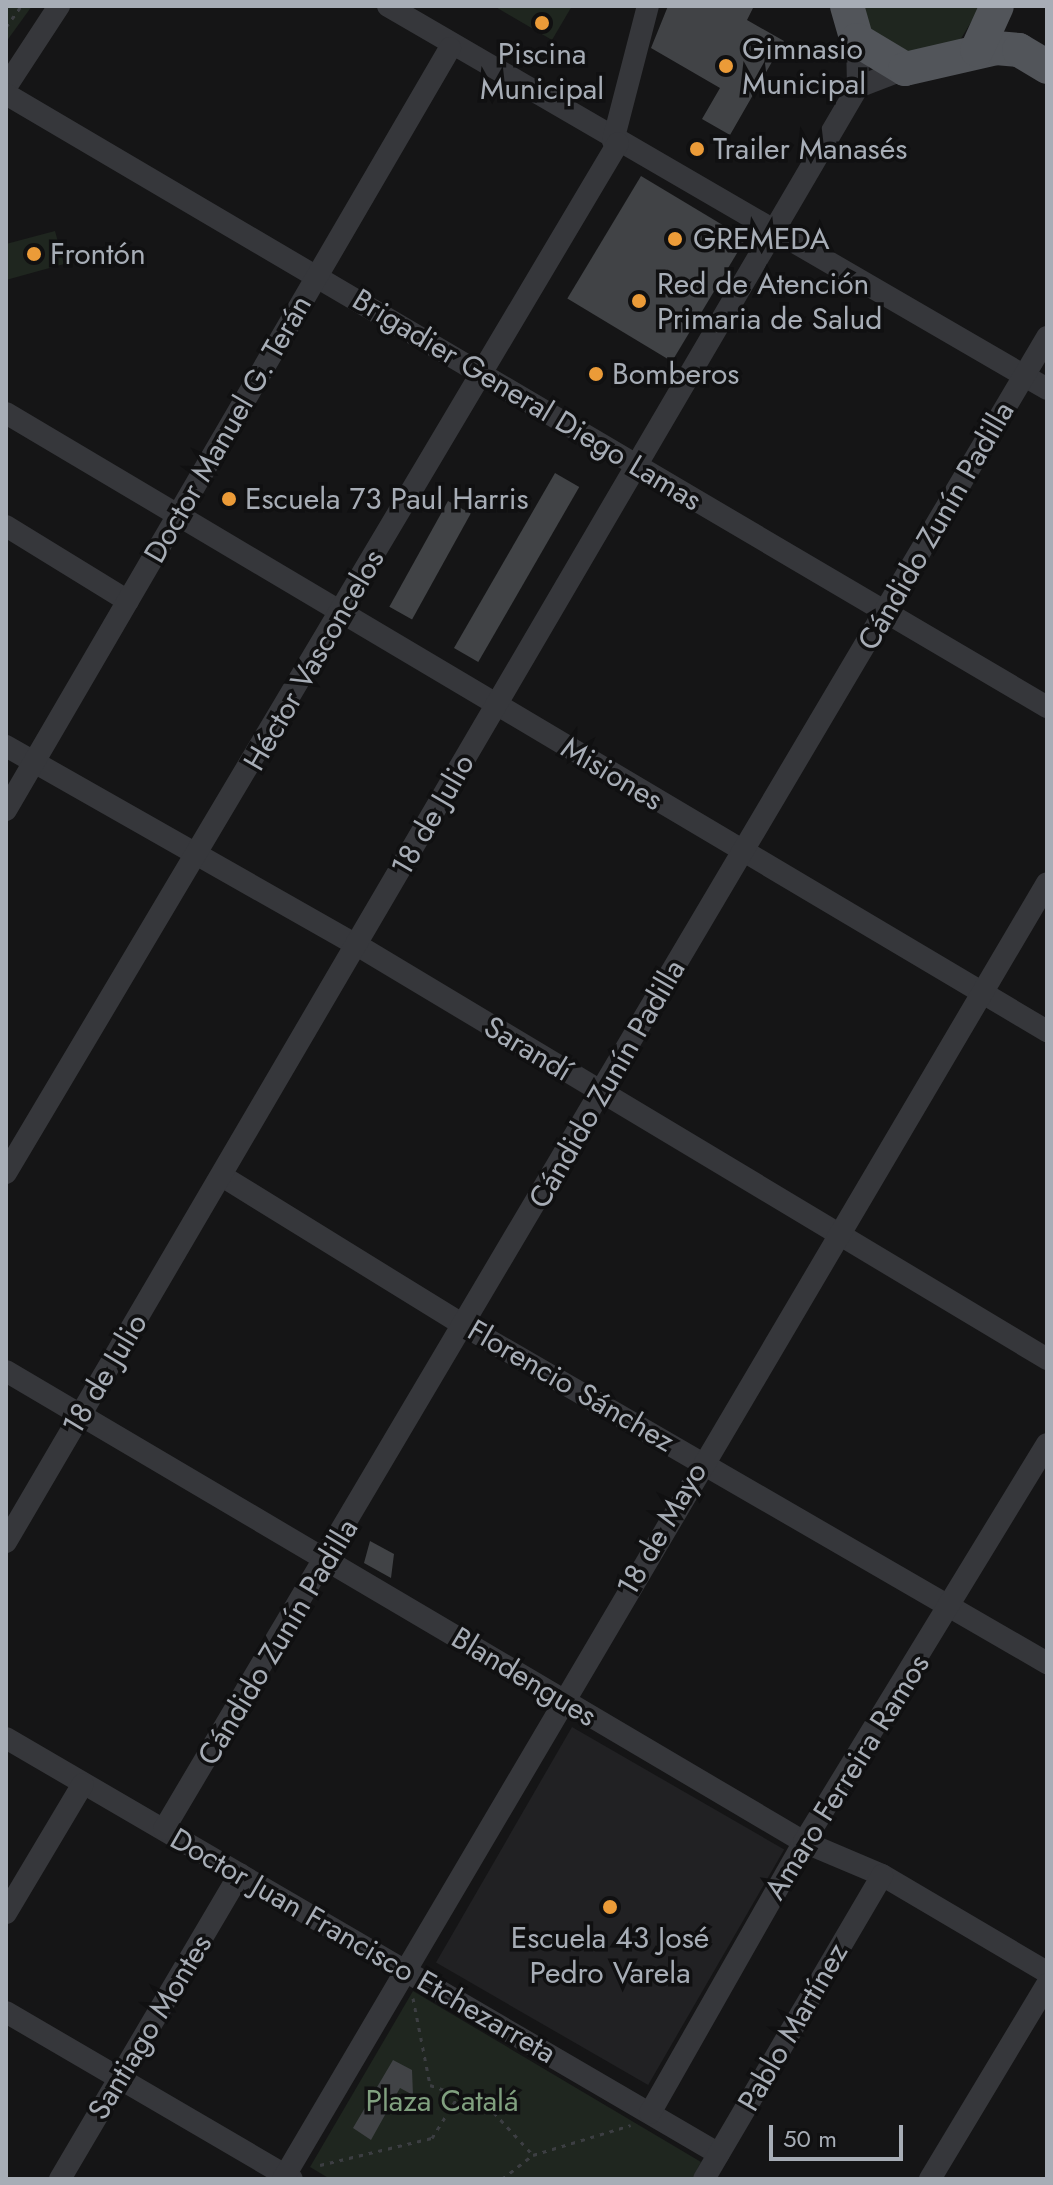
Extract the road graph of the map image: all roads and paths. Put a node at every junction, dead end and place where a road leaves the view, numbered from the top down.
1 (21, 6) edge
2 (59, 6) edge
3 (388, 6) edge
4 (648, 6) edge
5 (847, 6) edge
6 (999, 6) edge
7 (6, 27) edge
8 (857, 40) junction
9 (450, 48) junction
10 (977, 50) junction
11 (1033, 59) edge
12 (905, 69) junction
13 (6, 87) edge
14 (858, 87) junction
15 (6, 94) edge
16 (616, 142) junction
17 (776, 228) junction
18 (317, 276) junction
19 (1047, 337) edge
20 (482, 374) junction
21 (1024, 375) junction
22 (1047, 389) edge
23 (6, 413) edge
24 (637, 465) junction
25 (177, 517) junction
26 (6, 526) edge
27 (128, 601) junction
28 (886, 612) junction
29 (341, 614) junction
30 (497, 706) junction
31 (1047, 707) edge
32 (6, 746) edge
33 (34, 762) junction
34 (6, 810) edge
35 (742, 851) junction
36 (200, 855) junction
37 (1047, 883) edge
38 (357, 945) junction
39 (983, 993) junction
40 (1047, 1031) edge
41 (604, 1095) junction
42 (6, 1173) edge
43 (222, 1176) junction
44 (841, 1236) junction
45 (463, 1325) junction
46 (1047, 1359) edge
47 (6, 1371) edge
48 (79, 1417) junction
49 (1047, 1444) edge
50 (702, 1461) junction
51 (6, 1542) edge
52 (329, 1562) junction
53 (952, 1607) junction
54 (1047, 1663) edge
55 (562, 1700) junction
56 (6, 1738) edge
57 (83, 1784) junction
58 (164, 1829) junction
59 (804, 1842) junction
60 (240, 1874) junction
61 (882, 1875) junction
62 (6, 1913) edge
63 (403, 1972) junction
64 (1047, 1972) edge
65 (1047, 1984) edge
66 (413, 1998) dead end
67 (6, 2012) edge
68 (119, 2079) junction
69 (459, 2095) junction
70 (650, 2113) junction
71 (719, 2154) junction
72 (533, 2155) junction
73 (320, 2165) dead end
74 (287, 2178) edge
75 (60, 2179) edge
76 (502, 2179) edge
77 (704, 2179) edge
78 (930, 2179) edge

1 - 7 path
2 - 13 street
3 - 9 street
4 - 16 street, Héctor Vasconcelos
5 - 8 main road
6 - 10 main road
6 - 11 main road
8 - 12 main road
8 - 14 street
9 - 16 street
9 - 18 street, Doctor Manuel G. Terán
10 - 11 main road
10 - 12 main road
12 - 14 street
14 - 17 street, 18 de Julio
15 - 18 street, Brigadier General Diego Lamas
16 - 17 street
16 - 20 street, Héctor Vasconcelos
17 - 21 street
17 - 24 street, 18 de Julio
18 - 20 street, Brigadier General Diego Lamas
18 - 25 street, Doctor Manuel G. Terán
19 - 21 street, Cándido Zunín Padilla
20 - 24 street, Brigadier General Diego Lamas
20 - 29 street, Héctor Vasconcelos
21 - 22 street
21 - 28 street, Cándido Zunín Padilla
23 - 25 street, Misiones
24 - 28 street, Brigadier General Diego Lamas
24 - 30 street, 18 de Julio
25 - 27 street, Doctor Manuel G. Terán
25 - 29 street, Misiones
26 - 27 street
27 - 33 street, Doctor Manuel G. Terán
28 - 31 street, Brigadier General Diego Lamas
28 - 35 street, Cándido Zunín Padilla
29 - 30 street, Misiones
29 - 36 street, Héctor Vasconcelos
30 - 35 street, Misiones
30 - 38 street, 18 de Julio
32 - 33 street, Sarandí
33 - 34 street, Doctor Manuel G. Terán
33 - 36 street, Sarandí
35 - 39 street, Misiones
35 - 41 street, Cándido Zunín Padilla
36 - 38 street, Sarandí
36 - 42 street, Héctor Vasconcelos
37 - 39 street, 18 de Mayo
38 - 41 street, Sarandí
38 - 43 street, 18 de Julio
39 - 40 street, Misiones
39 - 44 street, 18 de Mayo
41 - 44 street, Sarandí
41 - 45 street, Cándido Zunín Padilla
43 - 45 street, Florencio Sánchez
43 - 48 street, 18 de Julio
44 - 46 street, Sarandí
44 - 50 street, 18 de Mayo
45 - 50 street, Florencio Sánchez
45 - 52 street, Cándido Zunín Padilla
47 - 48 street, Blandengues
48 - 51 street, 18 de Julio
48 - 52 street, Blandengues
49 - 53 street, Amaro Ferreira Ramos
50 - 53 street, Florencio Sánchez
50 - 55 street, 18 de Mayo
52 - 55 street, Blandengues
52 - 58 street, Cándido Zunín Padilla
53 - 54 street, Florencio Sánchez
53 - 59 street, Amaro Ferreira Ramos
55 - 59 street, Blandengues
55 - 63 street, 18 de Mayo
56 - 57 street, Doctor Juan Francisco Etchezarreta
57 - 58 street, Doctor Juan Francisco Etchezarreta
57 - 62 street
58 - 60 street, Doctor Juan Francisco Etchezarreta
59 - 61 street, Blandengues
59 - 70 street, Amaro Ferreira Ramos
60 - 63 street, Doctor Juan Francisco Etchezarreta
60 - 68 street, Santiago Montes
61 - 64 street, Blandengues
61 - 71 street, Pablo Martínez
63 - 70 street, Doctor Juan Francisco Etchezarreta
63 - 74 street, 18 de Mayo
65 - 78 street
66 - 69 path
67 - 68 street
68 - 74 street
68 - 75 street, Santiago Montes
69 - 72 path
69 - 73 path
70 - 71 street, Doctor Juan Francisco Etchezarreta
70 - 72 path
71 - 77 street, Pablo Martínez
72 - 76 path

